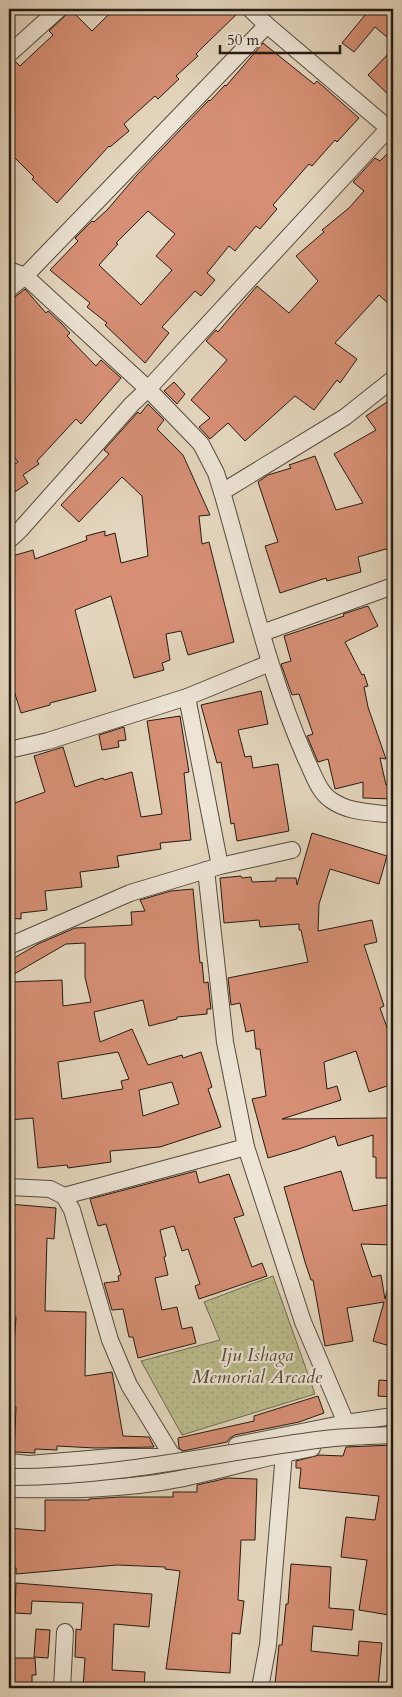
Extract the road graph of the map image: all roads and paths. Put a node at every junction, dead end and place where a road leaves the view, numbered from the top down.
1 (60, 9) edge
2 (250, 9) edge
3 (267, 26) junction
4 (9, 54) edge
5 (391, 130) edge
6 (9, 270) edge
7 (25, 276) junction
8 (9, 289) edge
9 (393, 378) edge
10 (148, 389) junction
11 (222, 492) junction
12 (9, 540) edge
13 (393, 586) edge
14 (262, 633) junction
15 (270, 663) junction
16 (187, 697) junction
17 (9, 750) edge
18 (393, 815) edge
19 (292, 850) dead end
20 (213, 868) junction
21 (9, 946) edge
22 (246, 1147) junction
23 (9, 1187) edge
24 (64, 1196) junction
25 (393, 1416) edge
26 (346, 1423) junction
27 (393, 1434) edge
28 (284, 1453) junction
29 (174, 1457) junction
30 (9, 1462) edge
31 (9, 1477) edge
32 (9, 1490) edge
33 (65, 1632) dead end
34 (62, 1688) edge
35 (260, 1688) edge

1 - 4 street
2 - 3 street
3 - 5 street
3 - 7 street
5 - 10 street
6 - 7 street
7 - 8 street
7 - 10 street
9 - 11 street
10 - 11 street
10 - 12 street
11 - 14 street
13 - 14 street
14 - 15 street
15 - 16 street
15 - 18 street
16 - 17 street
16 - 20 street
19 - 20 street
20 - 21 street
20 - 22 street
22 - 24 street
22 - 26 street
23 - 24 street
24 - 29 street
25 - 26 street
26 - 29 street
27 - 28 street
27 - 31 street, bridge
28 - 32 street
28 - 35 street
29 - 30 street
33 - 34 street

